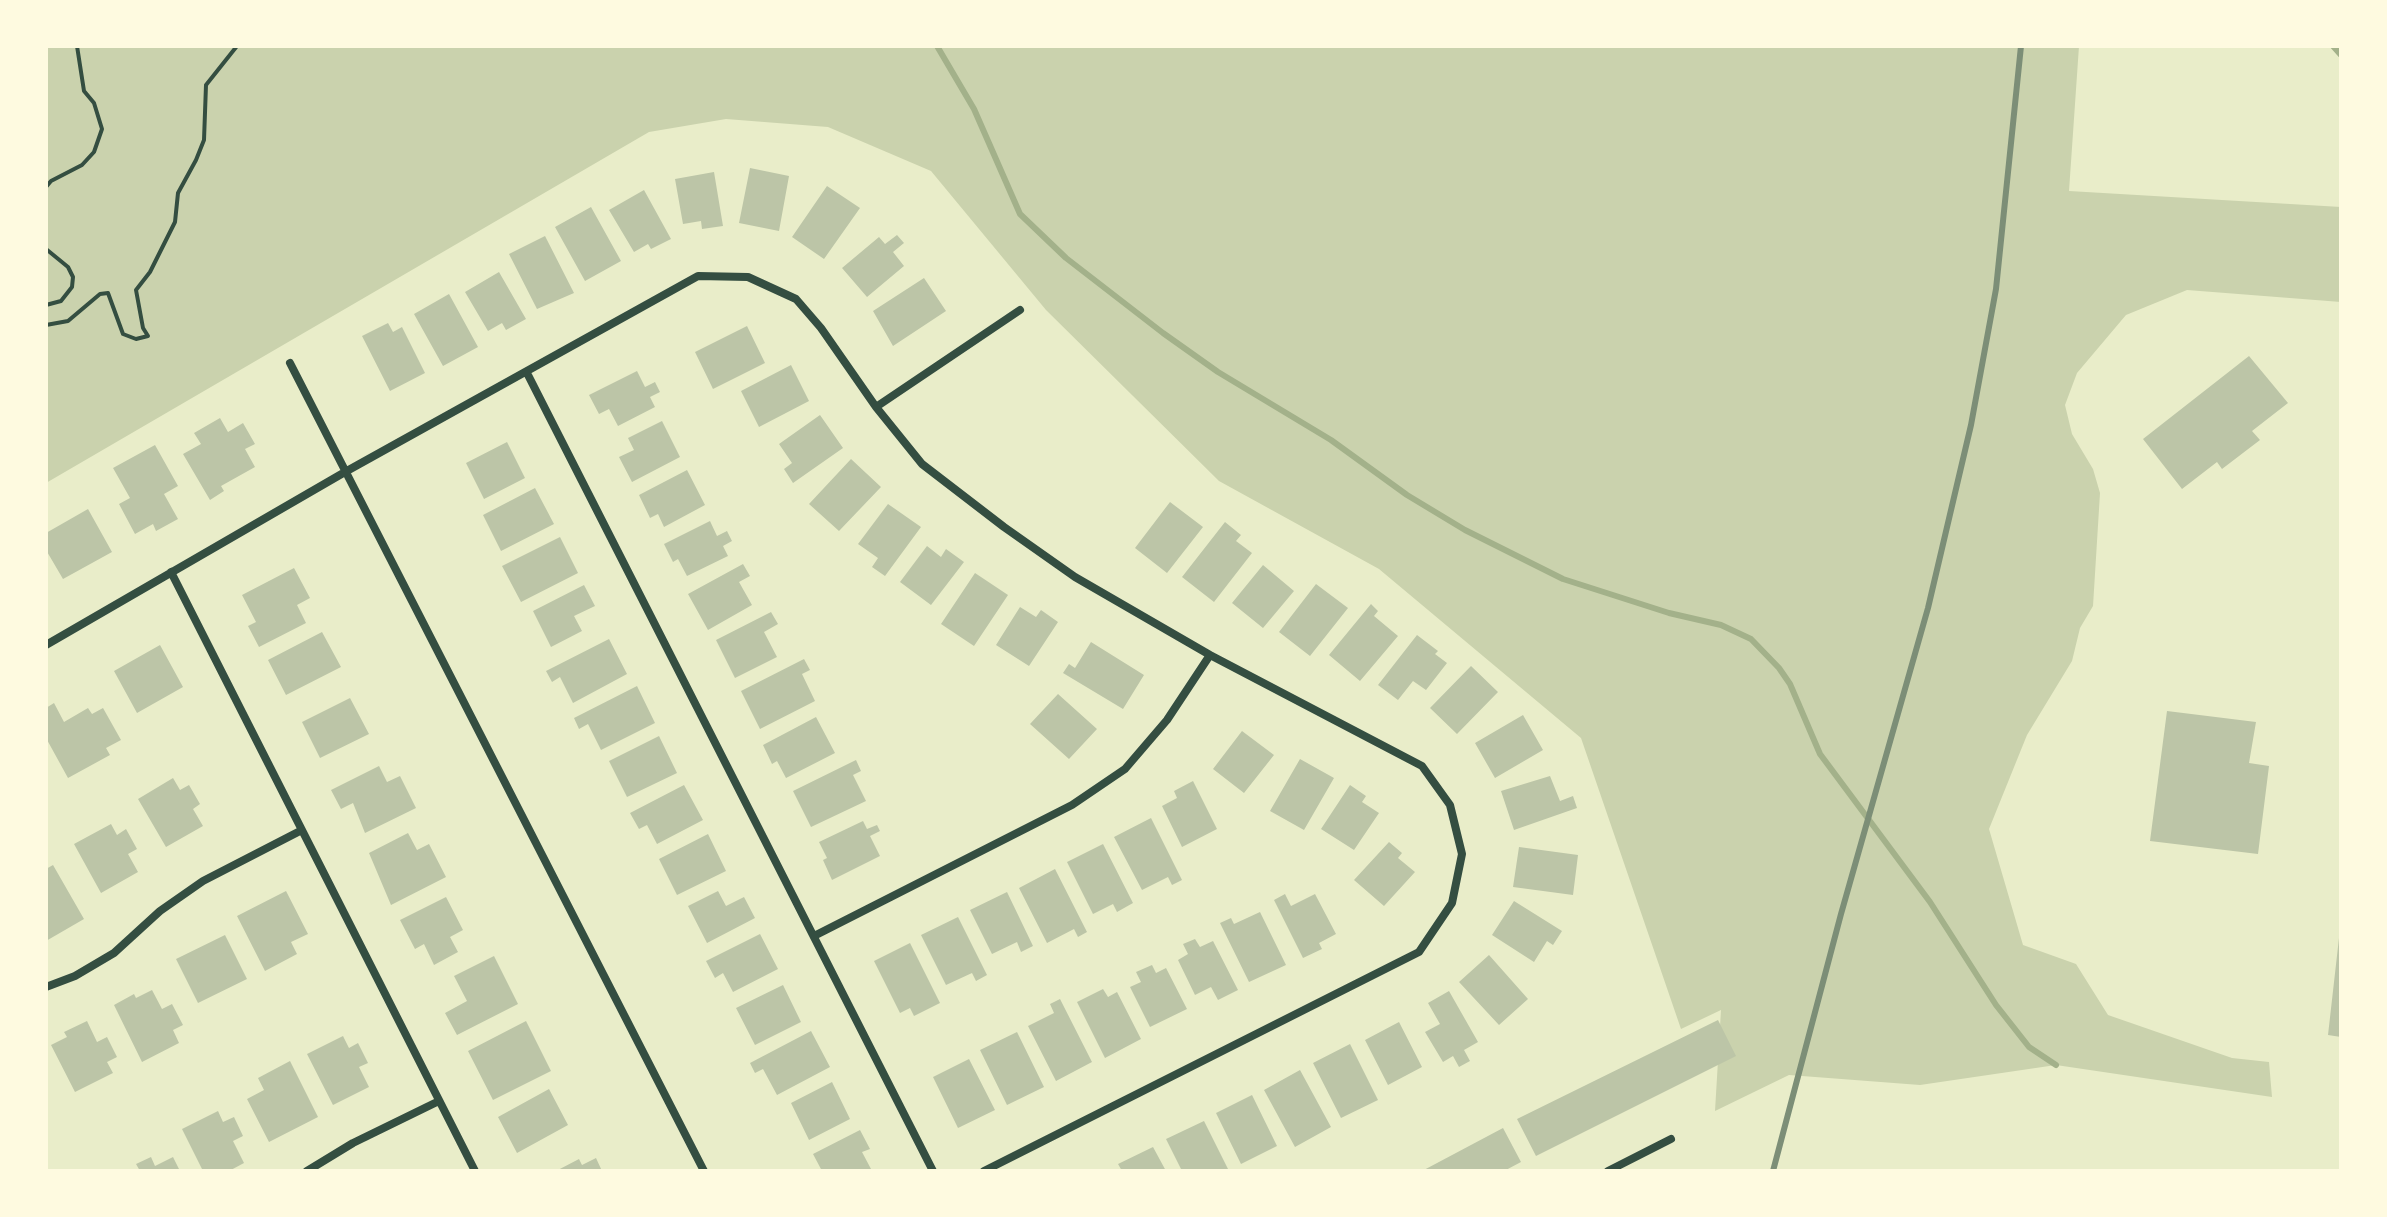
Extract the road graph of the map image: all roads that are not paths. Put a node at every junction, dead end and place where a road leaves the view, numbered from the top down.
1 (1020, 310) dead end
2 (290, 363) dead end
3 (527, 373) junction
4 (876, 407) junction
5 (345, 472) junction
6 (171, 572) junction
7 (46, 645) edge
8 (1210, 655) junction
9 (302, 830) junction
10 (814, 936) junction
11 (46, 987) edge
12 (439, 1101) junction
13 (1671, 1139) dead end
14 (307, 1171) edge
15 (475, 1171) edge
16 (704, 1171) edge
17 (933, 1171) edge
18 (984, 1171) edge
19 (1608, 1171) edge

1 - 4 street
2 - 5 street
3 - 4 street
3 - 5 street
3 - 10 street
4 - 8 street
5 - 6 street
5 - 16 street
6 - 7 street
6 - 9 street
8 - 10 street
8 - 18 street
9 - 11 street
9 - 12 street
10 - 17 street
12 - 14 street
12 - 15 street
13 - 19 street

